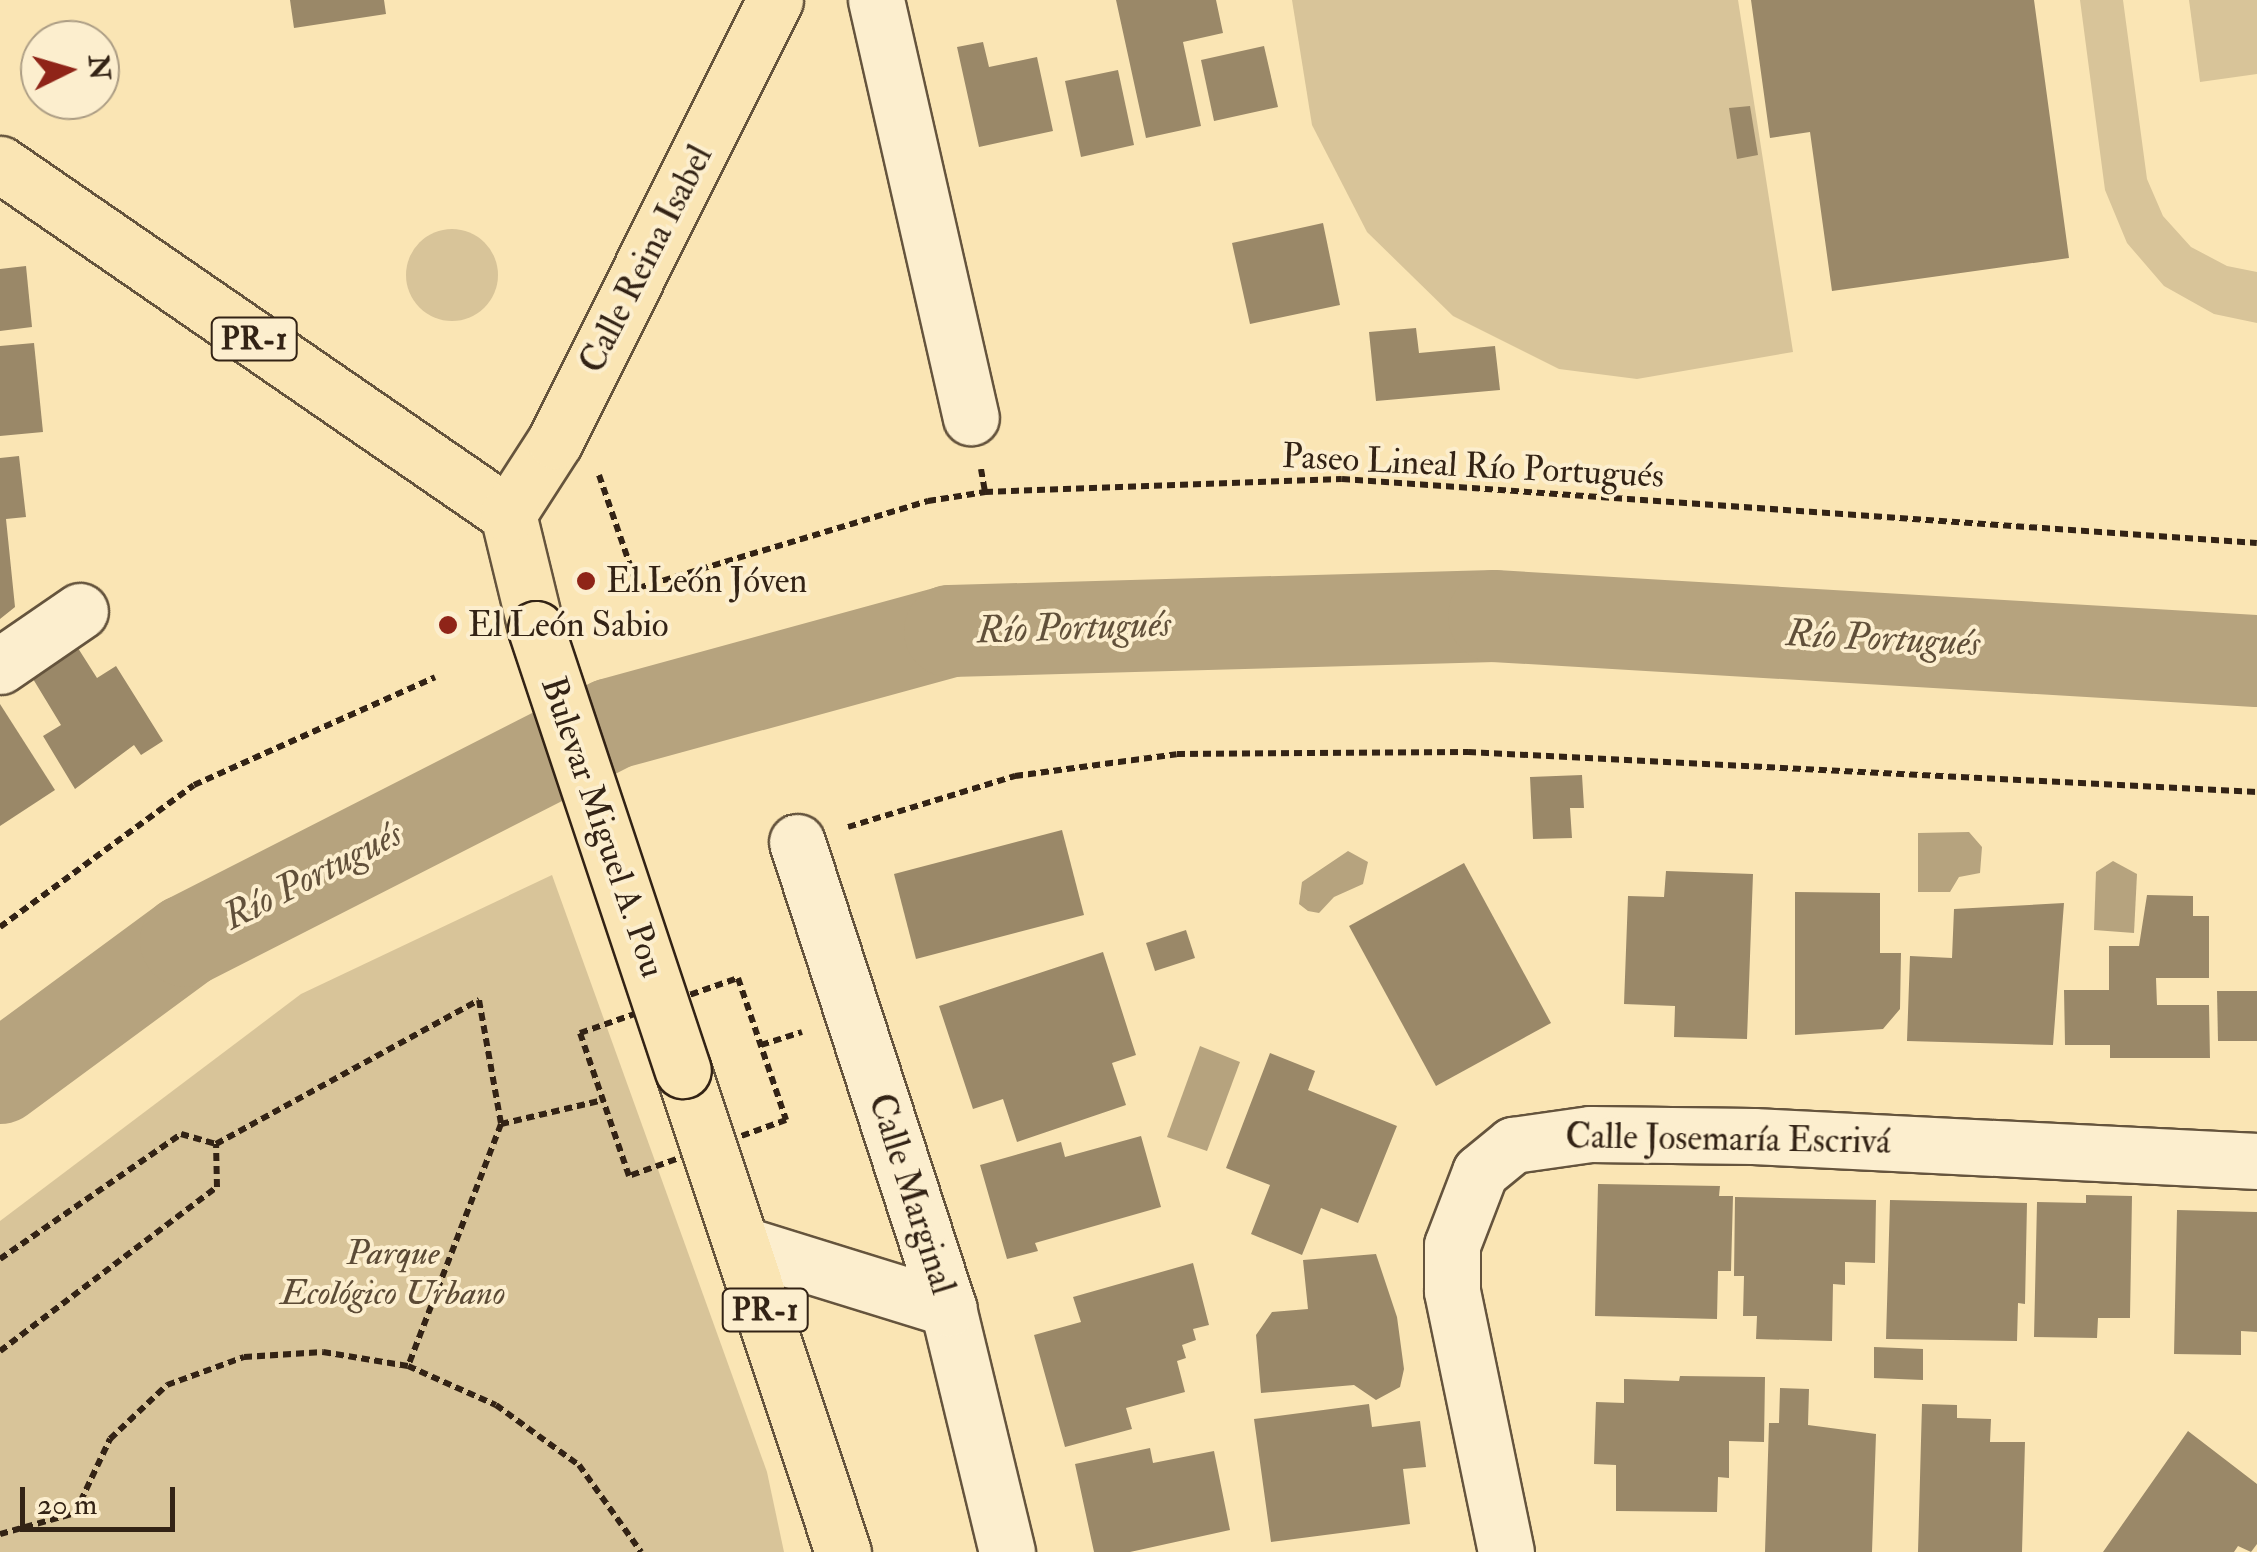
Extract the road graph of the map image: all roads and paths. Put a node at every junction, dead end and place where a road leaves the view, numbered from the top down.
1 (775, 0) edge
2 (876, 0) edge
3 (0, 164) edge
4 (972, 417) dead end
5 (555, 442) junction
6 (508, 514) junction
7 (2257, 543) edge
8 (80, 611) dead end
9 (0, 666) edge
10 (435, 677) dead end
11 (2257, 792) edge
12 (797, 842) joint
13 (0, 927) edge
14 (663, 1002) junction
15 (603, 1100) junction
16 (500, 1124) junction
17 (216, 1144) junction
18 (707, 1147) junction
19 (2257, 1161) edge
20 (744, 1245) junction
21 (0, 1260) edge
22 (948, 1308) junction
23 (0, 1351) edge
24 (408, 1366) junction
25 (0, 1534) edge
26 (641, 1552) edge
27 (843, 1552) edge
28 (1007, 1552) edge
29 (1506, 1552) edge

1 - 5 main road, Calle Reina Isabel
2 - 4 street
3 - 6 main road, PR-1
5 - 6 main road, Calle Reina Isabel
5 - 7 path, Paseo Lineal Río Portugués
6 - 14 main road, Bulevar Miguel A. Pou / PR-1, bridge
8 - 9 street
10 - 13 path
11 - 12 path
12 - 22 street, Calle Marginal
14 - 15 path
14 - 18 main road, Bulevar Miguel A. Pou / PR-1, bridge
14 - 18 path
15 - 16 path
15 - 18 path
16 - 17 path
16 - 24 path
17 - 21 path
17 - 23 path
18 - 20 main road, Bulevar Miguel A. Pou / PR-1
19 - 29 street, Calle Josemaría Escrivá
20 - 22 street
20 - 27 main road, Bulevar Miguel A. Pou / PR-1
22 - 28 street, Calle Marginal
24 - 25 path
24 - 26 path

